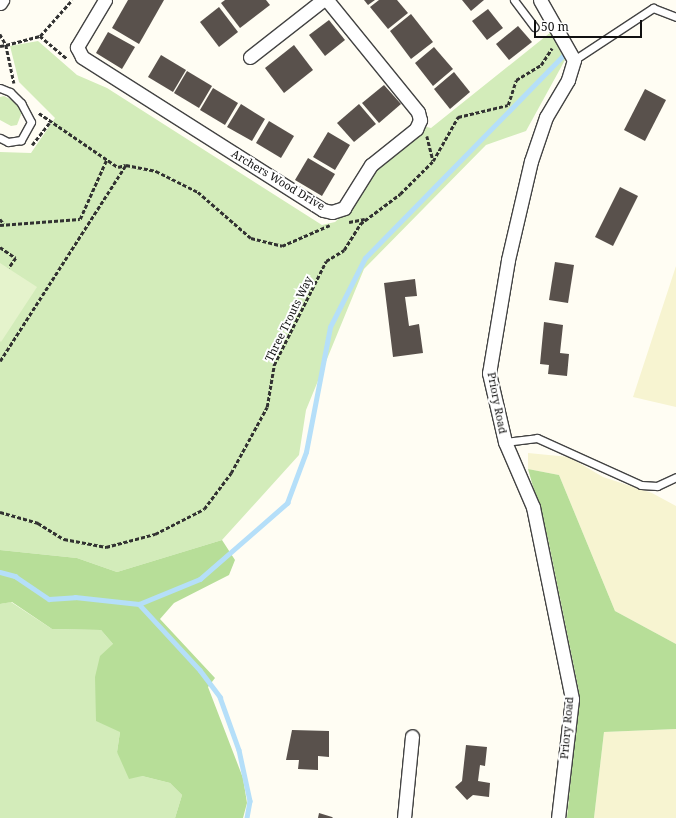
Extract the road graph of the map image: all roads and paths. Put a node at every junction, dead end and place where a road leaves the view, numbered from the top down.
1 (2, 0) edge
2 (72, 0) edge
3 (105, 0) edge
4 (323, 0) edge
5 (327, 0) edge
6 (540, 0) edge
7 (516, 1) edge
8 (0, 3) edge
9 (676, 17) edge
10 (534, 26) dead end
11 (0, 34) edge
12 (562, 34) junction
13 (6, 45) junction
14 (0, 46) edge
15 (250, 57) dead end
16 (574, 60) junction
17 (0, 88) edge
18 (15, 89) dead end
19 (38, 111) dead end
20 (420, 120) junction
21 (0, 138) edge
22 (106, 160) junction
23 (433, 161) junction
24 (126, 165) junction
25 (368, 218) junction
26 (0, 219) edge
27 (344, 223) dead end
28 (337, 224) dead end
29 (0, 225) edge
30 (4, 225) junction
31 (0, 247) edge
32 (9, 268) dead end
33 (0, 361) edge
34 (505, 442) junction
35 (676, 478) edge
36 (0, 512) edge
37 (412, 736) dead end
38 (404, 818) edge
39 (558, 818) edge

1 - 8 street
2 - 13 path
3 - 20 street, Archers Wood Drive
4 - 15 street
5 - 20 street
6 - 12 street
7 - 10 lane
9 - 16 lane
11 - 13 path
12 - 16 street
12 - 23 path
13 - 14 path
13 - 18 path
16 - 34 street, Priory Road
17 - 21 lane
19 - 22 path
20 - 23 path
22 - 24 path
22 - 30 path
23 - 25 path
24 - 28 path
24 - 33 path
25 - 27 path
25 - 36 path, Three Trouts Way
26 - 30 path
29 - 30 path
31 - 32 path
34 - 35 lane
34 - 39 street, Priory Road
37 - 38 street

